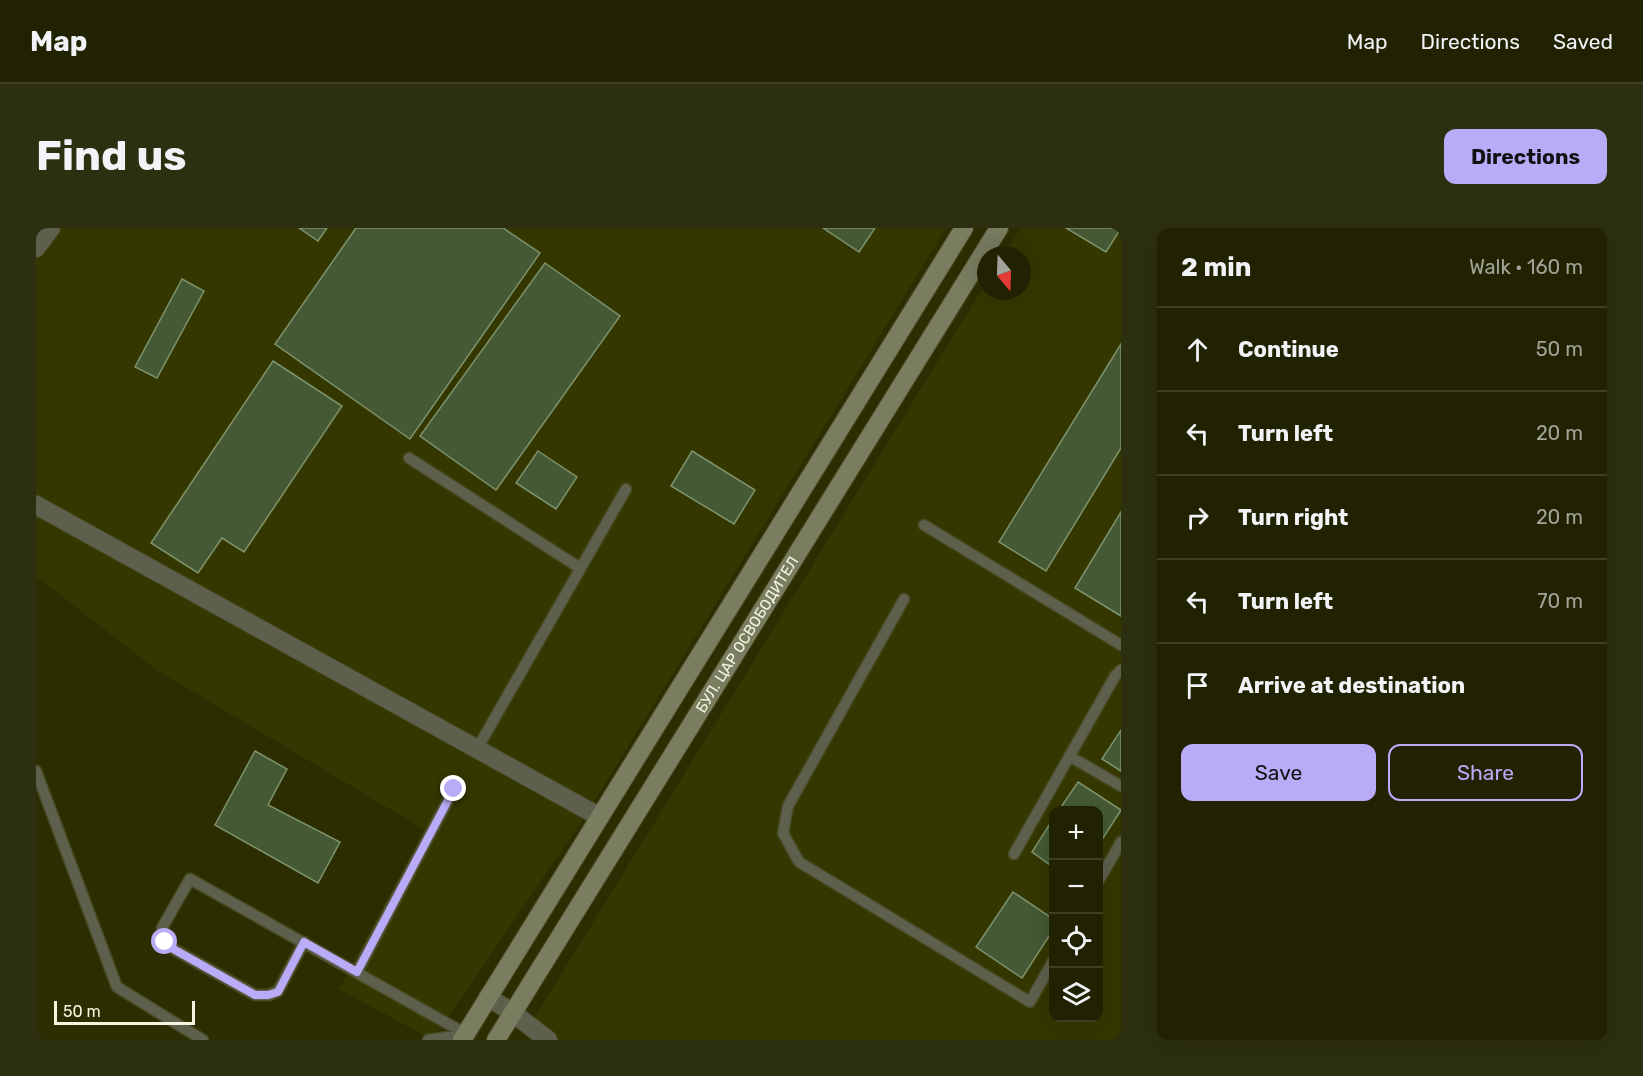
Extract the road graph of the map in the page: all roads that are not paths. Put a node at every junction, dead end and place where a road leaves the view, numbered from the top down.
1 (51, 228) edge
2 (964, 228) edge
3 (999, 228) edge
4 (36, 248) edge
5 (410, 458) dead end
6 (626, 489) dead end
7 (36, 505) edge
8 (924, 525) dead end
9 (580, 568) junction
10 (904, 599) dead end
11 (1121, 645) edge
12 (1121, 670) edge
13 (477, 749) junction
14 (1069, 756) junction
15 (36, 771) edge
16 (1121, 786) edge
17 (454, 789) dead end
18 (600, 817) junction
19 (1121, 842) edge
20 (1014, 854) dead end
21 (1103, 873) edge
22 (304, 942) junction
23 (1049, 968) edge
24 (357, 972) junction
25 (488, 997) junction
26 (513, 1013) junction
27 (464, 1037) edge
28 (203, 1040) edge
29 (428, 1040) edge
30 (496, 1040) edge
31 (548, 1040) edge

1 - 4 street
2 - 18 main road, БУЛ. ЦАР ОСВОБОДИТЕЛ
3 - 26 main road, БУЛ. ЦАР ОСВОБОДИТЕЛ
5 - 9 lane
6 - 9 lane
7 - 13 street
8 - 11 lane
9 - 13 lane
10 - 23 lane
12 - 14 lane
13 - 18 street
14 - 16 lane
14 - 20 lane
15 - 28 lane
17 - 24 lane
18 - 25 main road, БУЛ. ЦАР ОСВОБОДИТЕЛ
19 - 21 lane
22 - 22 lane
22 - 24 lane
24 - 27 lane
25 - 26 street
25 - 27 main road, БУЛ. ЦАР ОСВОБОДИТЕЛ
26 - 30 main road, БУЛ. ЦАР ОСВОБОДИТЕЛ
26 - 31 street
27 - 29 lane

